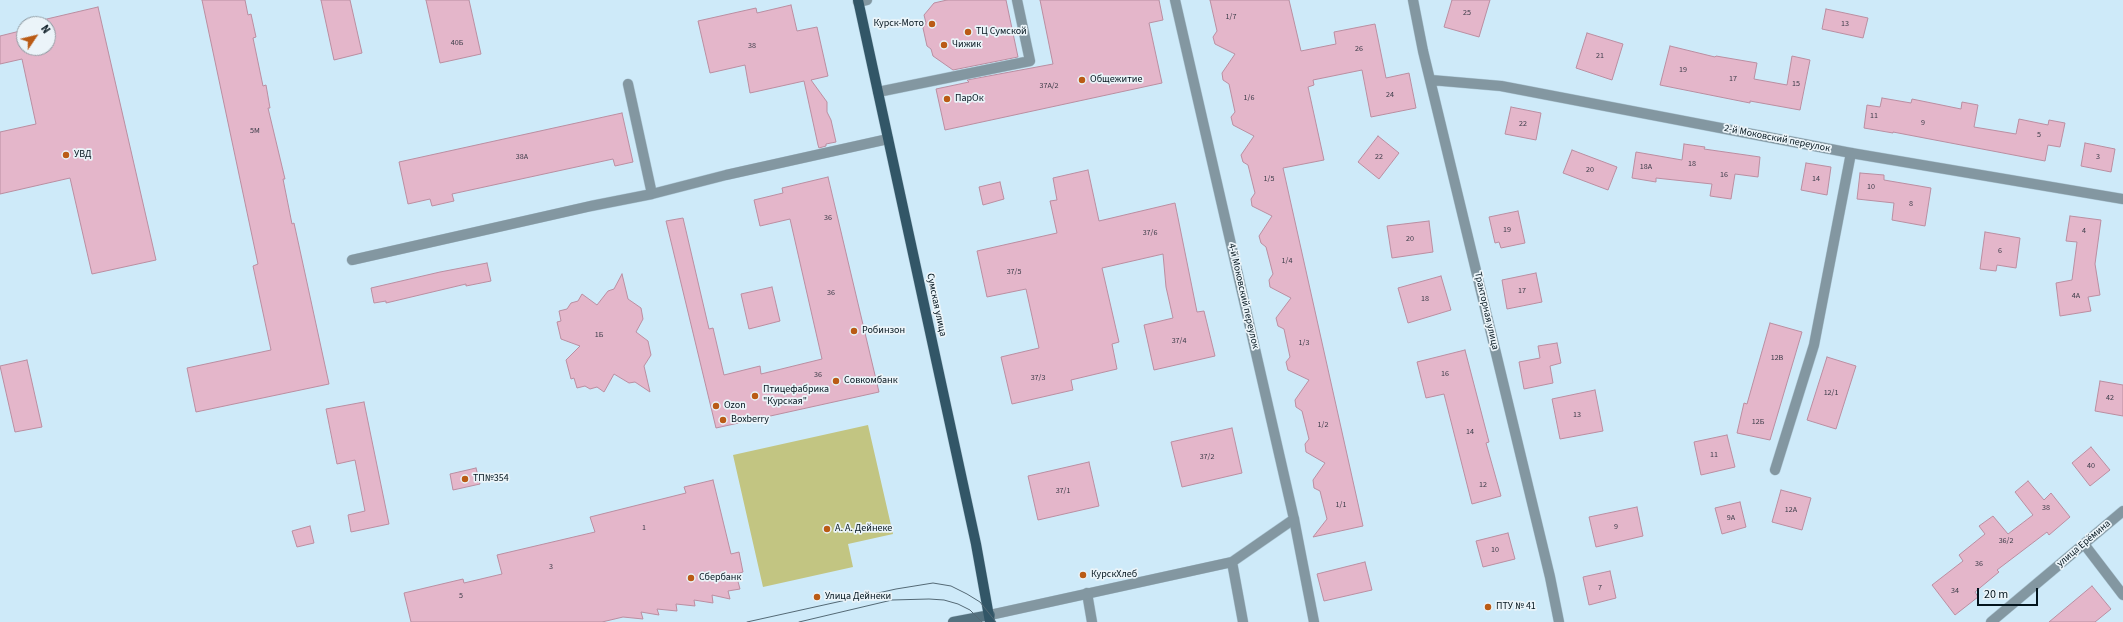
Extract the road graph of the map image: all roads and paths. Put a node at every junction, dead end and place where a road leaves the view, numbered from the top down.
1 (1017, 0) edge
2 (1175, 0) edge
3 (1413, 0) edge
4 (861, 1) edge
5 (1431, 80) junction
6 (628, 84) dead end
7 (878, 92) junction
8 (888, 139) junction
9 (1852, 153) junction
10 (652, 194) junction
11 (2123, 199) edge
12 (352, 260) dead end
13 (1775, 470) dead end
14 (2123, 511) edge
15 (1294, 519) junction
16 (2084, 544) junction
17 (1232, 562) junction
18 (1087, 593) junction
19 (2123, 595) edge
20 (991, 620) edge
21 (953, 622) edge
22 (1092, 622) edge
23 (1243, 622) edge
24 (1314, 622) edge
25 (1559, 622) edge
26 (1991, 622) edge

1 - 7 street
2 - 15 street, 4-й Моковский переулок
3 - 5 street, Тракторная улица
4 - 7 main road, Сумская улица
5 - 9 street, 2-й Моковский переулок
5 - 25 street, Тракторная улица
6 - 10 street
7 - 8 main road, Сумская улица
8 - 10 street
8 - 20 main road, Сумская улица
9 - 11 street, 2-й Моковский переулок
9 - 13 street
10 - 12 street
14 - 16 street, улица Ерёмина
15 - 17 street
15 - 24 street, 4-й Моковский переулок
16 - 19 street
16 - 26 street, улица Ерёмина
17 - 18 street
17 - 23 street
18 - 20 street
18 - 22 street
20 - 21 main road

